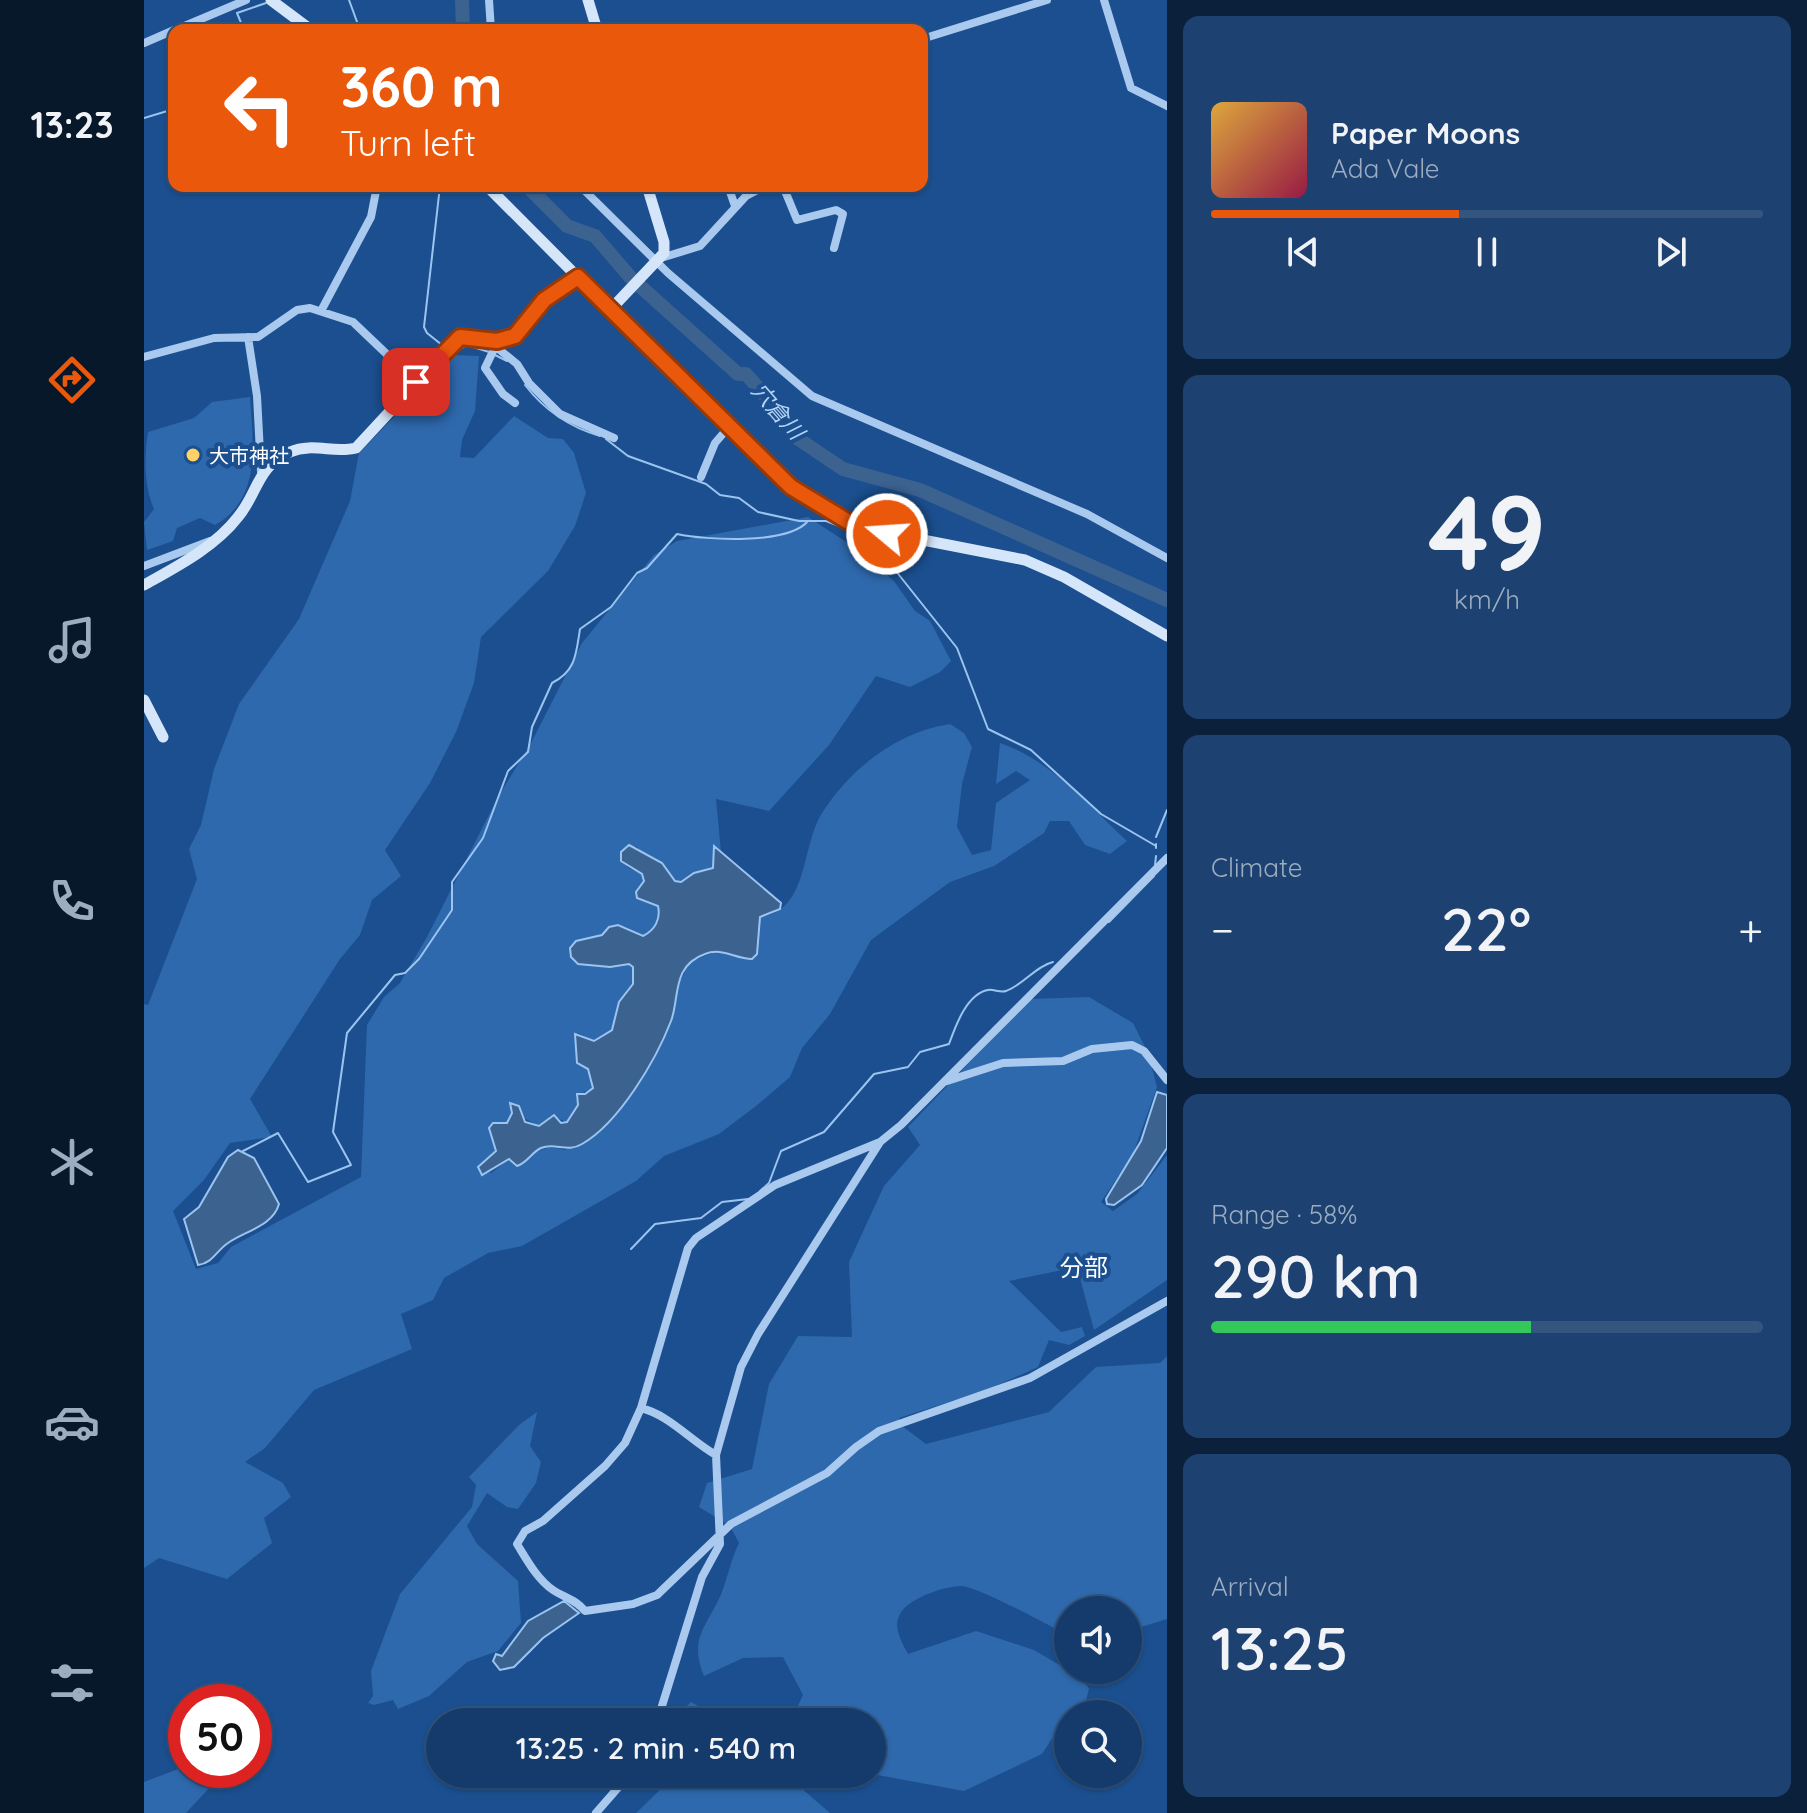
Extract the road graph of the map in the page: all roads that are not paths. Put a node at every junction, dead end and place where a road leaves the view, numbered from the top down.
1 (246, 0) edge
2 (489, 0) edge
3 (588, 0) edge
4 (1047, 0) edge
5 (1104, 0) edge
6 (274, 2) edge
7 (188, 24) edge
8 (303, 24) edge
9 (491, 24) edge
10 (595, 24) edge
11 (168, 33) edge
12 (928, 37) edge
13 (144, 43) edge
14 (1167, 106) edge
15 (376, 192) edge
16 (493, 192) edge
17 (586, 192) edge
18 (649, 192) edge
19 (730, 192) edge
20 (754, 192) edge
21 (785, 192) edge
22 (735, 206) junction
23 (834, 248) dead end
24 (658, 261) junction
25 (578, 277) junction
26 (613, 306) junction
27 (321, 311) junction
28 (248, 337) junction
29 (495, 349) junction
30 (144, 357) edge
31 (416, 382) junction
32 (515, 403) dead end
33 (728, 428) junction
34 (614, 438) dead end
35 (261, 472) junction
36 (701, 477) dead end
37 (213, 540) junction
38 (1167, 558) edge
39 (144, 566) edge
40 (144, 585) edge
41 (1167, 636) edge
42 (144, 700) edge
43 (163, 737) dead end
44 (1167, 858) edge
45 (1167, 1080) edge
46 (939, 1083) junction
47 (880, 1142) junction
48 (1167, 1301) edge
49 (641, 1408) junction
50 (716, 1455) junction
51 (720, 1532) junction
52 (661, 1708) edge
53 (618, 1788) edge
54 (596, 1813) edge

1 - 7 street
2 - 9 street
3 - 10 main road
4 - 12 street
5 - 14 street
6 - 8 main road
11 - 13 street
15 - 27 street
16 - 25 main road
17 - 24 street
18 - 24 main road
19 - 22 street
20 - 22 street
21 - 23 street
22 - 24 street
24 - 26 main road
24 - 38 street
25 - 26 main road
25 - 29 main road
26 - 33 main road
27 - 28 street
27 - 31 street
28 - 30 street
28 - 35 street
29 - 31 main road
29 - 32 street
29 - 34 street
31 - 35 main road
33 - 36 street
33 - 41 main road
35 - 37 main road
37 - 39 street
37 - 40 main road
42 - 43 main road
44 - 46 street
45 - 46 street
46 - 47 street
47 - 49 street
47 - 50 street
48 - 51 street
49 - 50 street
49 - 51 street
50 - 51 street
51 - 52 street
53 - 54 street

